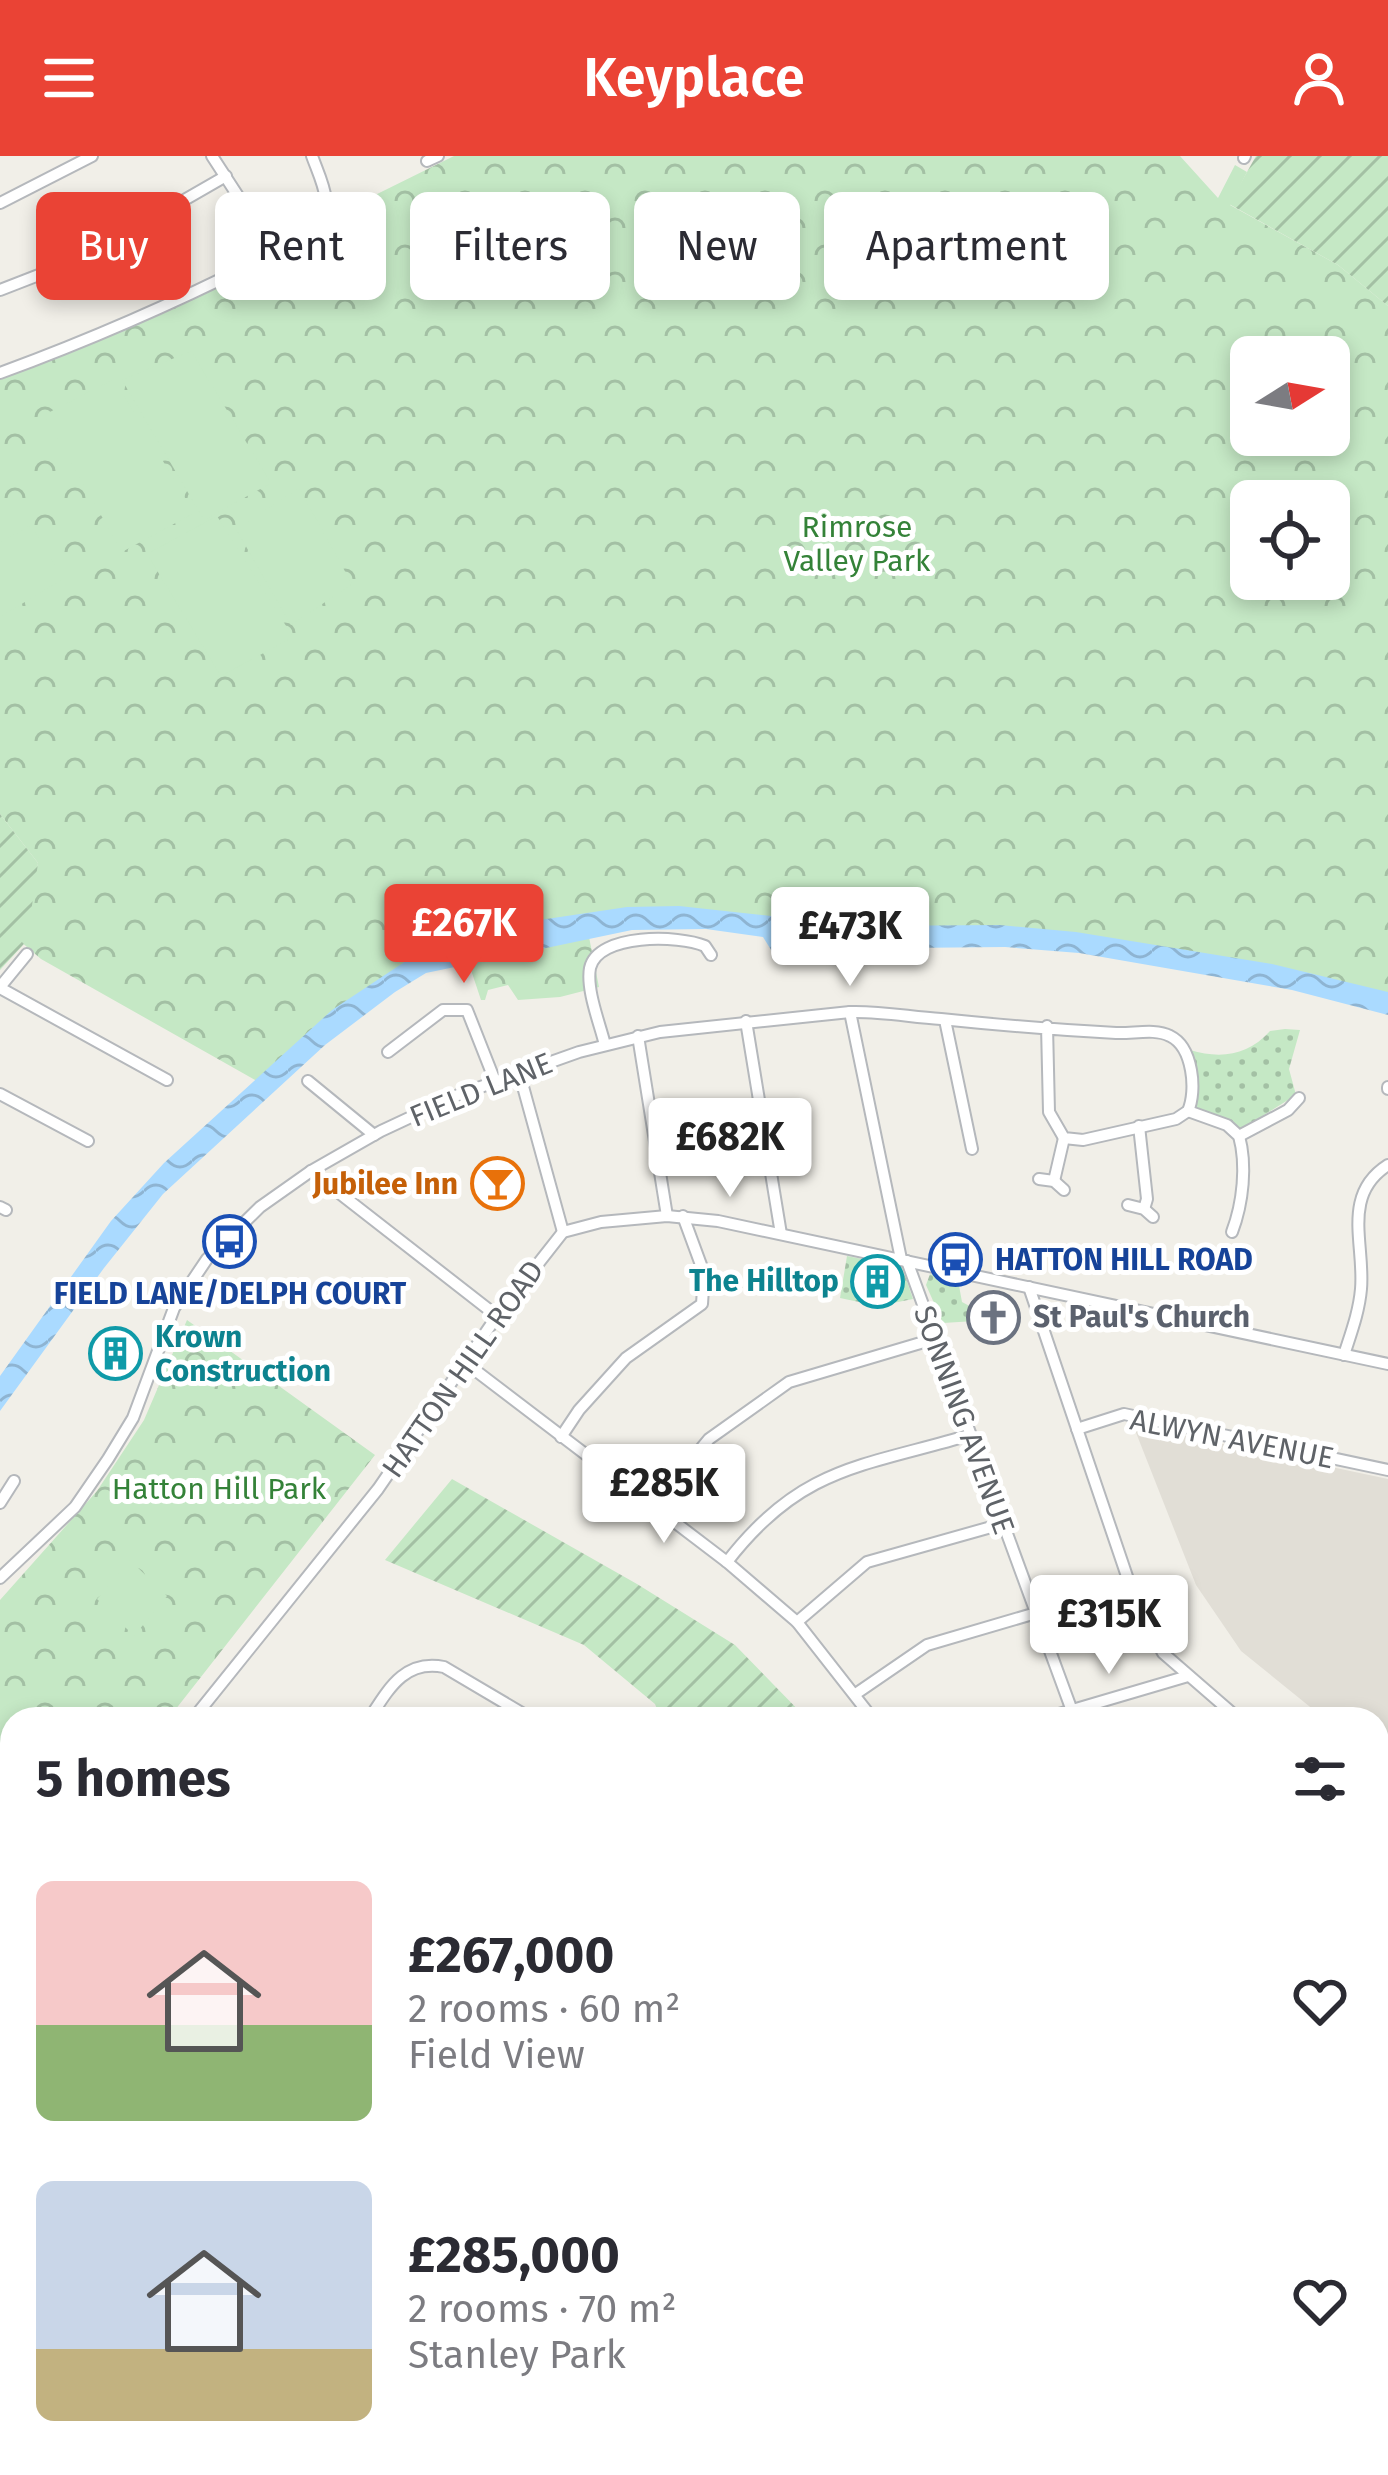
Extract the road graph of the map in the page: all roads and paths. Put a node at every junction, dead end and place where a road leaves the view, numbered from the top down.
1 (92, 156) edge
2 (212, 156) edge
3 (312, 156) edge
4 (226, 176) junction
5 (236, 192) edge
6 (325, 192) edge
7 (0, 203) edge
8 (215, 280) edge
9 (0, 290) edge
10 (0, 373) edge
11 (26, 954) dead end
12 (711, 955) dead end
13 (0, 987) edge
14 (850, 1012) junction
15 (945, 1020) junction
16 (746, 1022) junction
17 (1047, 1026) junction
18 (638, 1036) junction
19 (604, 1045) junction
20 (388, 1052) dead end
21 (519, 1072) junction
22 (167, 1080) dead end
23 (308, 1081) dead end
24 (495, 1081) junction
25 (0, 1094) edge
26 (1299, 1098) dead end
27 (1188, 1111) junction
28 (1139, 1126) junction
29 (374, 1135) junction
30 (1238, 1136) junction
31 (1064, 1138) junction
32 (88, 1142) dead end
33 (972, 1149) dead end
34 (1388, 1166) edge
35 (311, 1171) junction
36 (1039, 1179) dead end
37 (1128, 1205) dead end
38 (668, 1216) junction
39 (683, 1216) junction
40 (562, 1232) junction
41 (1232, 1232) dead end
42 (781, 1234) junction
43 (904, 1260) junction
44 (1029, 1287) junction
45 (497, 1316) junction
46 (934, 1339) junction
47 (1344, 1355) junction
48 (467, 1364) junction
49 (1388, 1364) edge
50 (1077, 1429) junction
51 (970, 1435) junction
52 (561, 1437) junction
53 (1388, 1470) edge
54 (14, 1481) dead end
55 (0, 1504) edge
56 (652, 1508) junction
57 (1001, 1524) junction
58 (728, 1562) junction
59 (3, 1569) edge
60 (1036, 1613) junction
61 (797, 1622) junction
62 (1188, 1676) junction
63 (857, 1693) junction
64 (203, 1707) edge
65 (377, 1707) edge
66 (512, 1707) edge
67 (866, 1707) edge
68 (1072, 1707) edge
69 (1100, 1707) edge
70 (1225, 1707) edge

1 - 7 street
2 - 4 street
3 - 6 street
4 - 5 street
4 - 9 street
8 - 10 street
11 - 13 street
12 - 19 street
13 - 22 street
14 - 15 street, FIELD LANE
14 - 16 street, FIELD LANE
14 - 43 street, SONNING AVENUE
15 - 17 street, FIELD LANE
15 - 33 street
16 - 18 street, FIELD LANE
16 - 42 street
17 - 27 street, FIELD LANE
17 - 31 street
18 - 19 street, FIELD LANE
18 - 38 street
19 - 21 street, FIELD LANE
20 - 24 street
21 - 24 street, FIELD LANE
21 - 40 street
23 - 29 street
24 - 29 street, FIELD LANE
25 - 32 street
26 - 30 street
27 - 28 street
27 - 30 street
28 - 31 street
28 - 37 street
29 - 35 street, FIELD LANE
30 - 41 street
31 - 36 street
34 - 47 street
35 - 45 street
35 - 59 street, FIELD LANE
38 - 39 street, HATTON HILL ROAD
38 - 40 street, HATTON HILL ROAD
39 - 42 street, HATTON HILL ROAD
39 - 52 street
40 - 45 street, HATTON HILL ROAD
42 - 43 street, HATTON HILL ROAD
43 - 44 street, HATTON HILL ROAD
43 - 46 street, SONNING AVENUE
44 - 47 street, HATTON HILL ROAD
44 - 50 street
45 - 48 street, HATTON HILL ROAD
46 - 51 street, SONNING AVENUE
46 - 56 street
47 - 49 street, HATTON HILL ROAD
48 - 52 street
48 - 64 street, HATTON HILL ROAD
50 - 53 street, ALWYN AVENUE
50 - 62 street
51 - 57 street, SONNING AVENUE
51 - 58 street
52 - 56 street
54 - 55 street
56 - 58 street
57 - 60 street, SONNING AVENUE
57 - 61 street
58 - 61 street
60 - 63 street
60 - 68 street, SONNING AVENUE
61 - 63 street
62 - 69 street
62 - 70 street
63 - 67 street
65 - 66 street

